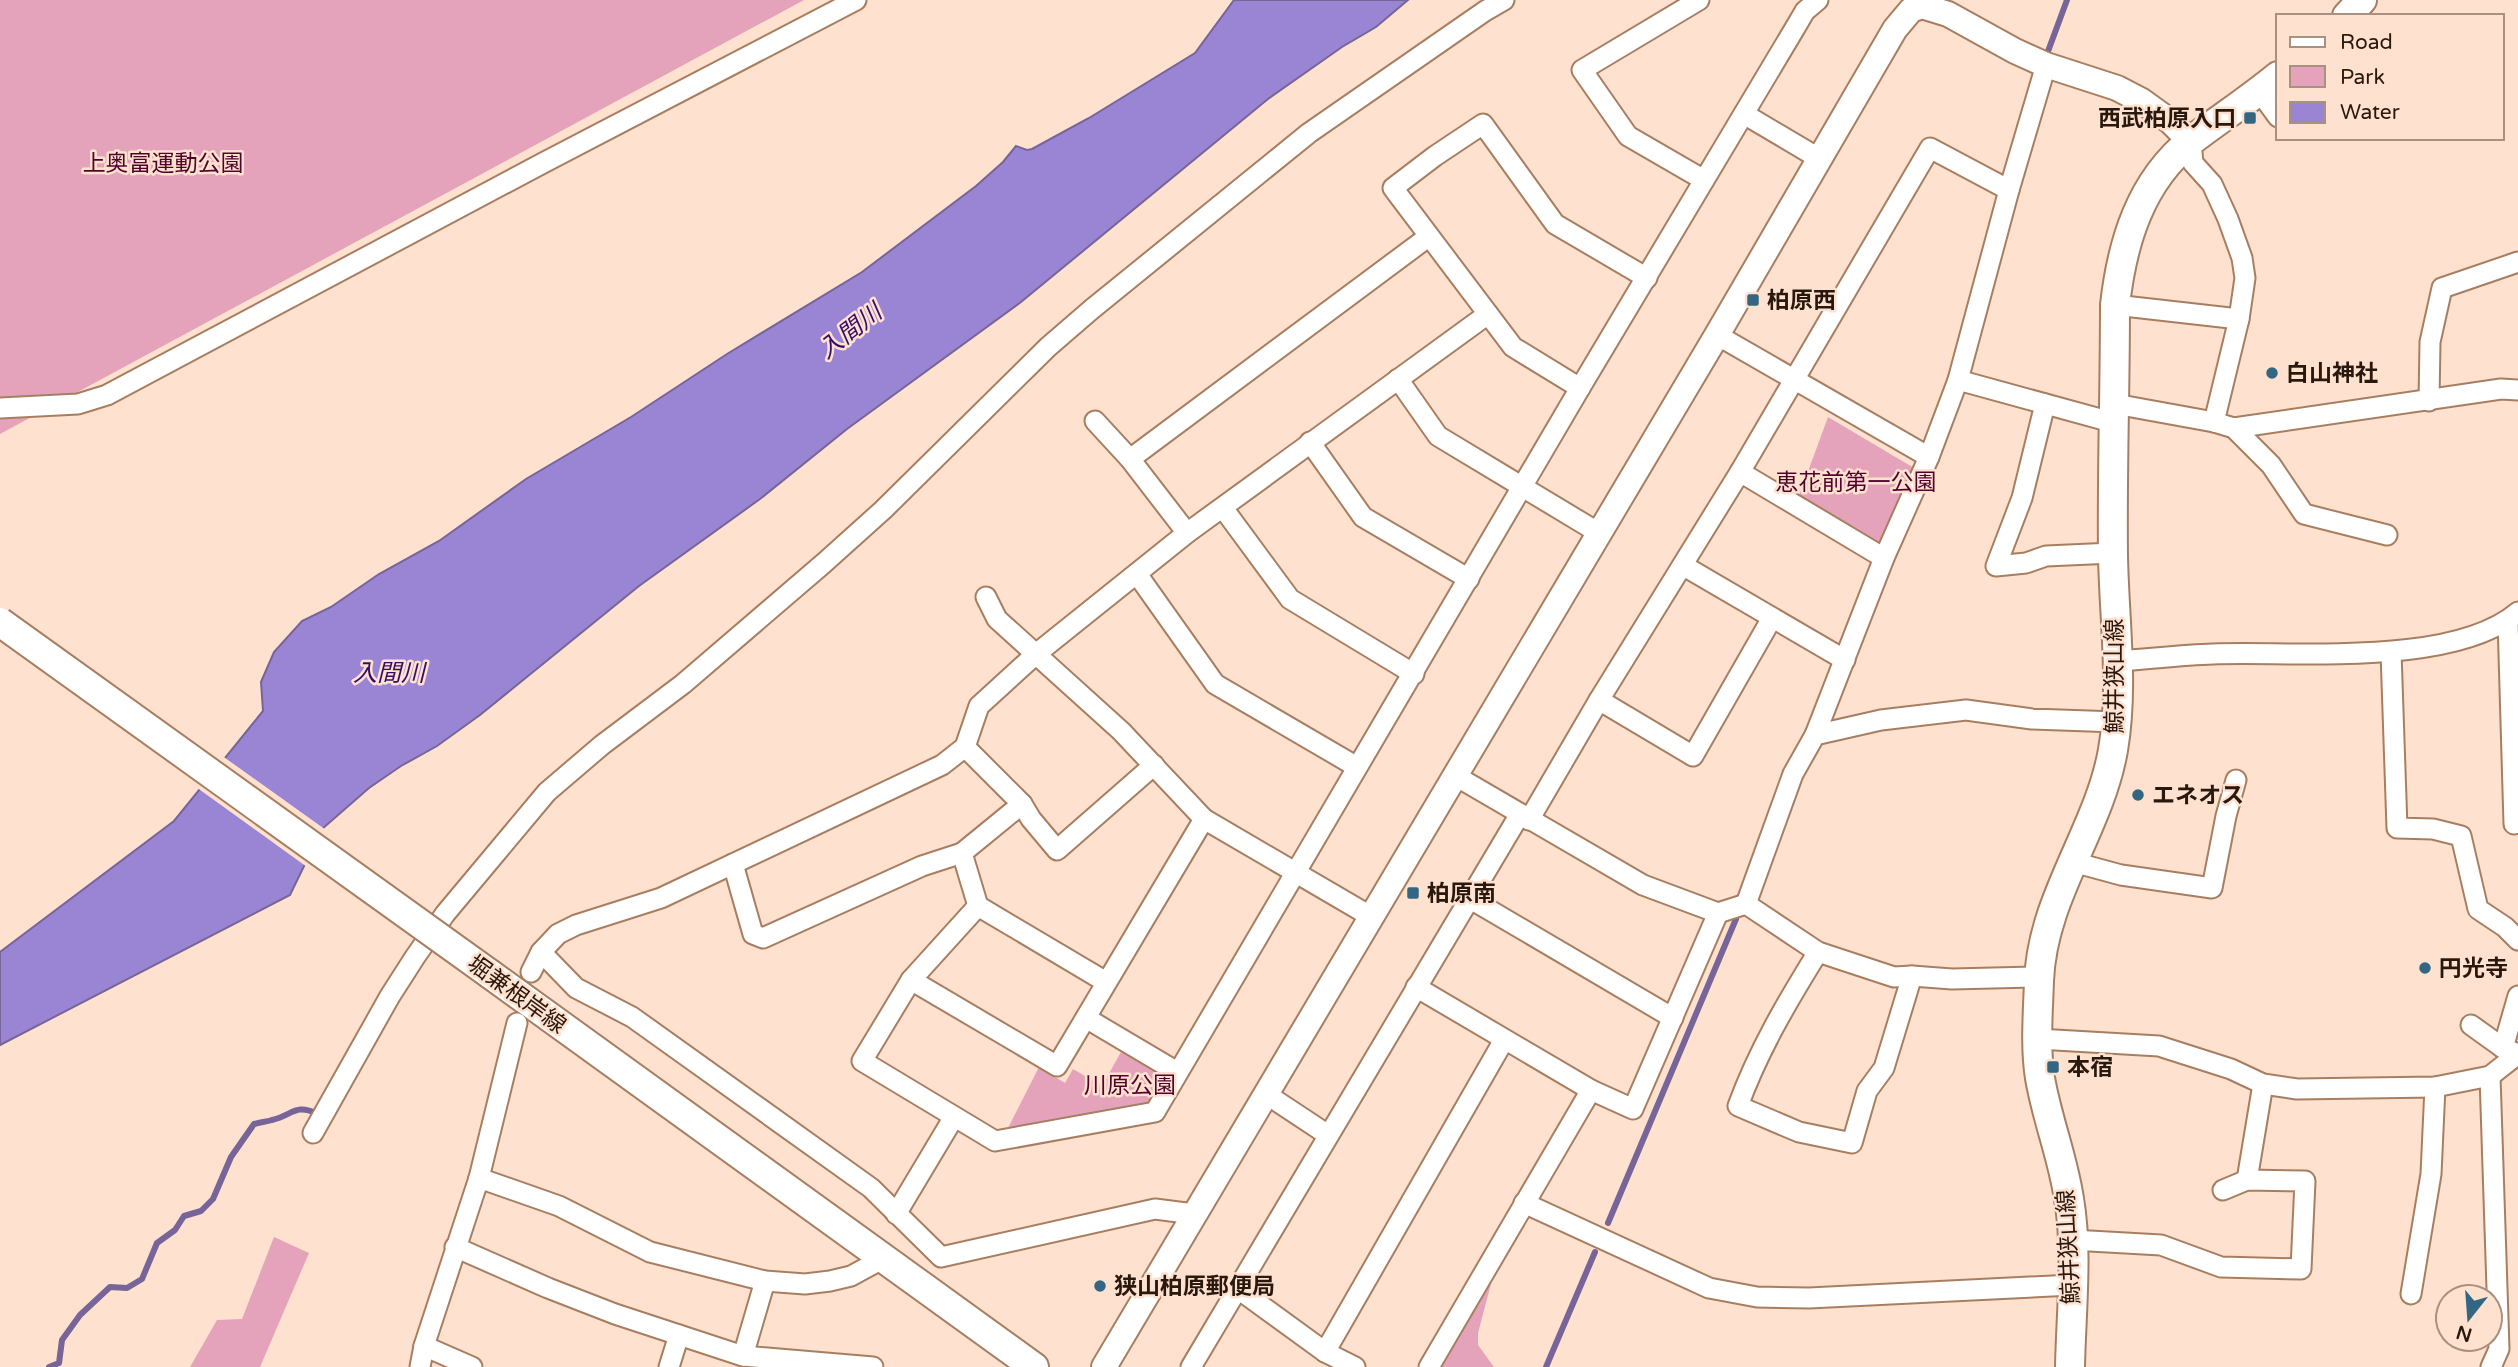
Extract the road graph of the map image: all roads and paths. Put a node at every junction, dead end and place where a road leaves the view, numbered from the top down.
1 (856, 0) edge
2 (1504, 0) edge
3 (1699, 0) edge
4 (1818, 0) edge
5 (2362, 0) edge
6 (1921, 3) edge
7 (2349, 14) edge
8 (2046, 65) junction
9 (2269, 84) edge
10 (2276, 110) edge
11 (1744, 114) junction
12 (2191, 142) junction
13 (1820, 159) junction
14 (1704, 180) junction
15 (2009, 190) junction
16 (1428, 237) junction
17 (2518, 262) edge
18 (1647, 278) junction
19 (2115, 305) junction
20 (1488, 314) junction
21 (2239, 319) junction
22 (1717, 335) junction
23 (1398, 379) junction
24 (1794, 379) junction
25 (1958, 380) junction
26 (1580, 388) junction
27 (2518, 390) edge
28 (2429, 401) junction
29 (2045, 404) junction
30 (0, 408) edge
31 (2115, 414) junction
32 (1095, 421) dead end
33 (2214, 422) junction
34 (2234, 428) junction
35 (1310, 442) junction
36 (1929, 457) junction
37 (1130, 459) junction
38 (1740, 472) junction
39 (1523, 486) junction
40 (1223, 508) junction
41 (1187, 533) junction
42 (1599, 533) junction
43 (2387, 535) dead end
44 (2113, 553) junction
45 (1884, 558) junction
46 (1684, 566) junction
47 (1137, 574) junction
48 (1469, 579) junction
49 (986, 597) dead end
50 (2513, 616) edge
51 (1772, 618) junction
52 (0, 622) edge
53 (2391, 652) junction
54 (1036, 654) junction
55 (1845, 660) junction
56 (2117, 661) junction
57 (1414, 674) junction
58 (1599, 700) junction
59 (2117, 722) junction
60 (1815, 735) junction
61 (965, 747) junction
62 (1154, 765) junction
63 (1357, 767) junction
64 (1454, 775) junction
65 (2236, 780) dead end
66 (1022, 804) junction
67 (1525, 817) junction
68 (1204, 819) junction
69 (2514, 824) dead end
70 (962, 853) junction
71 (2073, 862) junction
72 (733, 864) junction
73 (1296, 872) junction
74 (1469, 898) junction
75 (1746, 904) junction
76 (978, 906) junction
77 (1718, 913) junction
78 (1370, 916) junction
79 (2518, 940) edge
80 (541, 952) junction
81 (1818, 952) junction
82 (531, 972) dead end
83 (1912, 976) junction
84 (2039, 977) junction
85 (911, 980) junction
86 (1106, 982) junction
87 (1416, 987) junction
88 (2518, 996) edge
89 (1086, 1018) junction
90 (1673, 1018) junction
91 (517, 1023) dead end
92 (2471, 1025) dead end
93 (2038, 1039) junction
94 (1504, 1040) junction
95 (2513, 1052) edge
96 (1177, 1072) junction
97 (2490, 1076) junction
98 (2263, 1084) junction
99 (2435, 1087) junction
100 (1591, 1090) junction
101 (1266, 1094) junction
102 (954, 1117) junction
103 (313, 1133) dead end
104 (1328, 1135) junction
105 (478, 1178) junction
106 (2247, 1180) junction
107 (2223, 1190) dead end
108 (1524, 1203) junction
109 (896, 1213) junction
110 (1194, 1214) junction
111 (2072, 1240) junction
112 (455, 1247) junction
113 (884, 1258) junction
114 (765, 1282) junction
115 (2072, 1285) junction
116 (1237, 1288) junction
117 (2411, 1294) dead end
118 (679, 1335) junction
119 (424, 1346) junction
120 (1325, 1352) junction
121 (743, 1356) junction
122 (420, 1367) edge
123 (472, 1367) edge
124 (669, 1367) edge
125 (873, 1367) edge
126 (1034, 1367) edge
127 (1104, 1367) edge
128 (1191, 1367) edge
129 (1355, 1367) edge
130 (1429, 1367) edge
131 (2070, 1367) edge
132 (2491, 1367) edge

1 - 30 street
2 - 103 street
3 - 14 street
4 - 11 street
5 - 7 main road
6 - 8 street
6 - 13 street
8 - 12 street
8 - 15 street
9 - 10 street
9 - 12 main road, 鯨井狭山線
11 - 13 street
11 - 14 street
12 - 19 main road, 鯨井狭山線
12 - 21 street
13 - 22 street
14 - 18 street
15 - 24 street
15 - 25 street
16 - 18 street
16 - 20 street
16 - 37 street
17 - 28 street
18 - 26 street
19 - 21 street
19 - 31 main road, 鯨井狭山線
20 - 23 street
20 - 26 street
21 - 33 street
22 - 24 street
22 - 42 street
23 - 35 street
23 - 39 street
24 - 36 street
24 - 38 street
25 - 29 street
25 - 36 street
26 - 39 street
27 - 28 street
28 - 34 street
29 - 31 street
29 - 44 street
31 - 33 street
31 - 44 main road, 鯨井狭山線
32 - 37 street
33 - 34 street
34 - 43 street
35 - 40 street
35 - 48 street
36 - 45 street
37 - 41 street
38 - 45 street
38 - 46 street
39 - 42 street
39 - 48 street
40 - 41 street
40 - 57 street
41 - 47 street
42 - 64 street
44 - 56 main road, 鯨井狭山線
45 - 55 street
46 - 51 street
46 - 58 street
47 - 54 street
47 - 63 street
48 - 57 street
49 - 54 street
50 - 53 street
50 - 69 street
51 - 55 street
51 - 58 street
52 - 113 main road, 堀兼根岸線, bridge
53 - 56 street
53 - 79 street
54 - 61 street
54 - 62 street
55 - 60 street
56 - 59 main road, 鯨井狭山線
57 - 63 street
58 - 67 street
59 - 60 street
59 - 71 main road, 鯨井狭山線
60 - 75 street
61 - 66 street
61 - 72 street
62 - 66 street
62 - 68 street
63 - 73 street
64 - 67 street
64 - 78 street
65 - 71 street
66 - 70 street
67 - 74 street
67 - 77 street
68 - 73 street
68 - 86 street
70 - 72 street
70 - 76 street
71 - 84 main road, 鯨井狭山線
72 - 80 street
73 - 78 street
73 - 96 street
74 - 87 street
74 - 90 street
75 - 77 street
75 - 81 street
76 - 85 street
76 - 86 street
77 - 90 street
78 - 101 street
80 - 82 street
80 - 109 street
81 - 83 street
81 - 83 street
83 - 84 street
84 - 93 main road, 鯨井狭山線
85 - 89 street
85 - 102 street
86 - 89 street
87 - 94 street
87 - 104 street
88 - 95 street
89 - 96 street
90 - 100 street
91 - 105 street
92 - 95 street
93 - 98 street
93 - 111 main road, 鯨井狭山線
94 - 100 street
94 - 120 street
95 - 97 street
96 - 102 street
97 - 99 street
97 - 132 street
98 - 99 street
98 - 106 street
99 - 117 street
100 - 108 street
101 - 104 street
101 - 110 street
102 - 109 street
104 - 116 street
105 - 112 street
105 - 114 street
106 - 107 street
106 - 111 street
108 - 115 street
108 - 130 street
109 - 110 street
110 - 127 street
111 - 115 main road, 鯨井狭山線
112 - 118 street
112 - 119 street
113 - 114 street
113 - 126 main road, 堀兼根岸線
114 - 121 street
115 - 131 main road, 鯨井狭山線
116 - 120 street
116 - 128 street
118 - 121 street
118 - 124 street
119 - 122 street
119 - 123 street
120 - 129 street
121 - 125 street

